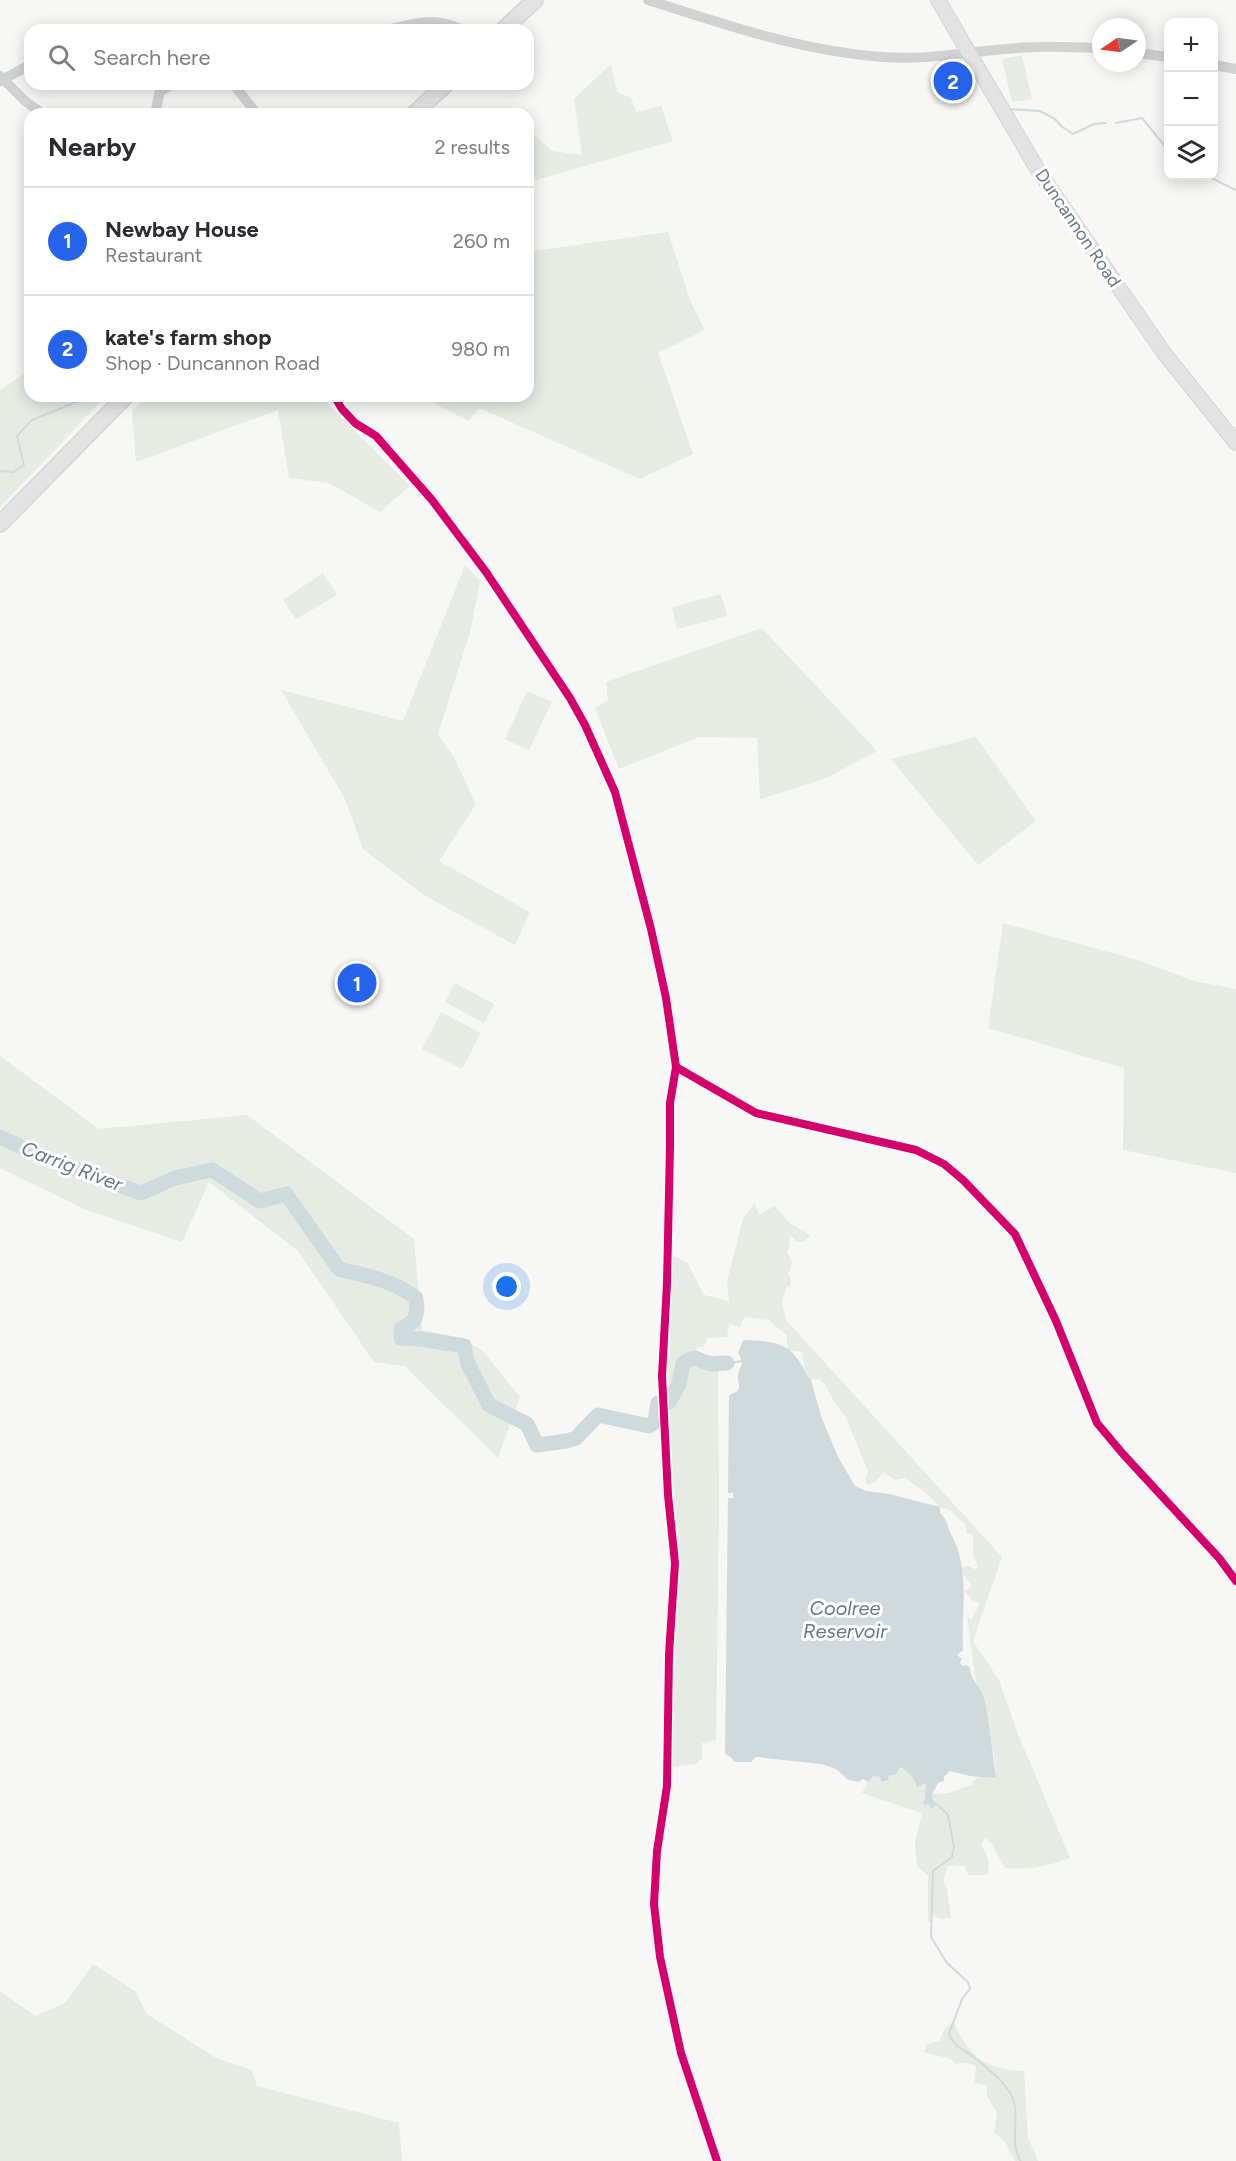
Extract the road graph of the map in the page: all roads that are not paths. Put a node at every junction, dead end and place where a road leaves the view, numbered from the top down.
1 (535, 0) edge
2 (648, 0) edge
3 (938, 0) edge
4 (412, 24) edge
5 (452, 24) edge
6 (509, 24) edge
7 (1092, 48) edge
8 (969, 53) junction
9 (1146, 53) edge
10 (1164, 56) edge
11 (1218, 66) edge
12 (24, 68) edge
13 (1236, 69) edge
14 (1, 78) edge
15 (162, 90) edge
16 (238, 90) edge
17 (440, 90) edge
18 (35, 108) edge
19 (156, 108) edge
20 (252, 108) edge
21 (420, 108) edge
22 (120, 402) edge
23 (338, 402) edge
24 (1236, 443) edge
25 (0, 524) edge
26 (676, 1067) junction
27 (1236, 1581) edge
28 (717, 2161) edge

1 - 6 highway
2 - 8 street
3 - 8 main road, Duncannon Road
4 - 5 street
7 - 8 street
8 - 24 main road, Duncannon Road
9 - 10 street
11 - 13 street
12 - 14 street
14 - 18 street
15 - 19 street
16 - 20 street
17 - 21 highway
22 - 25 highway
23 - 26 street
26 - 27 street
26 - 28 street

